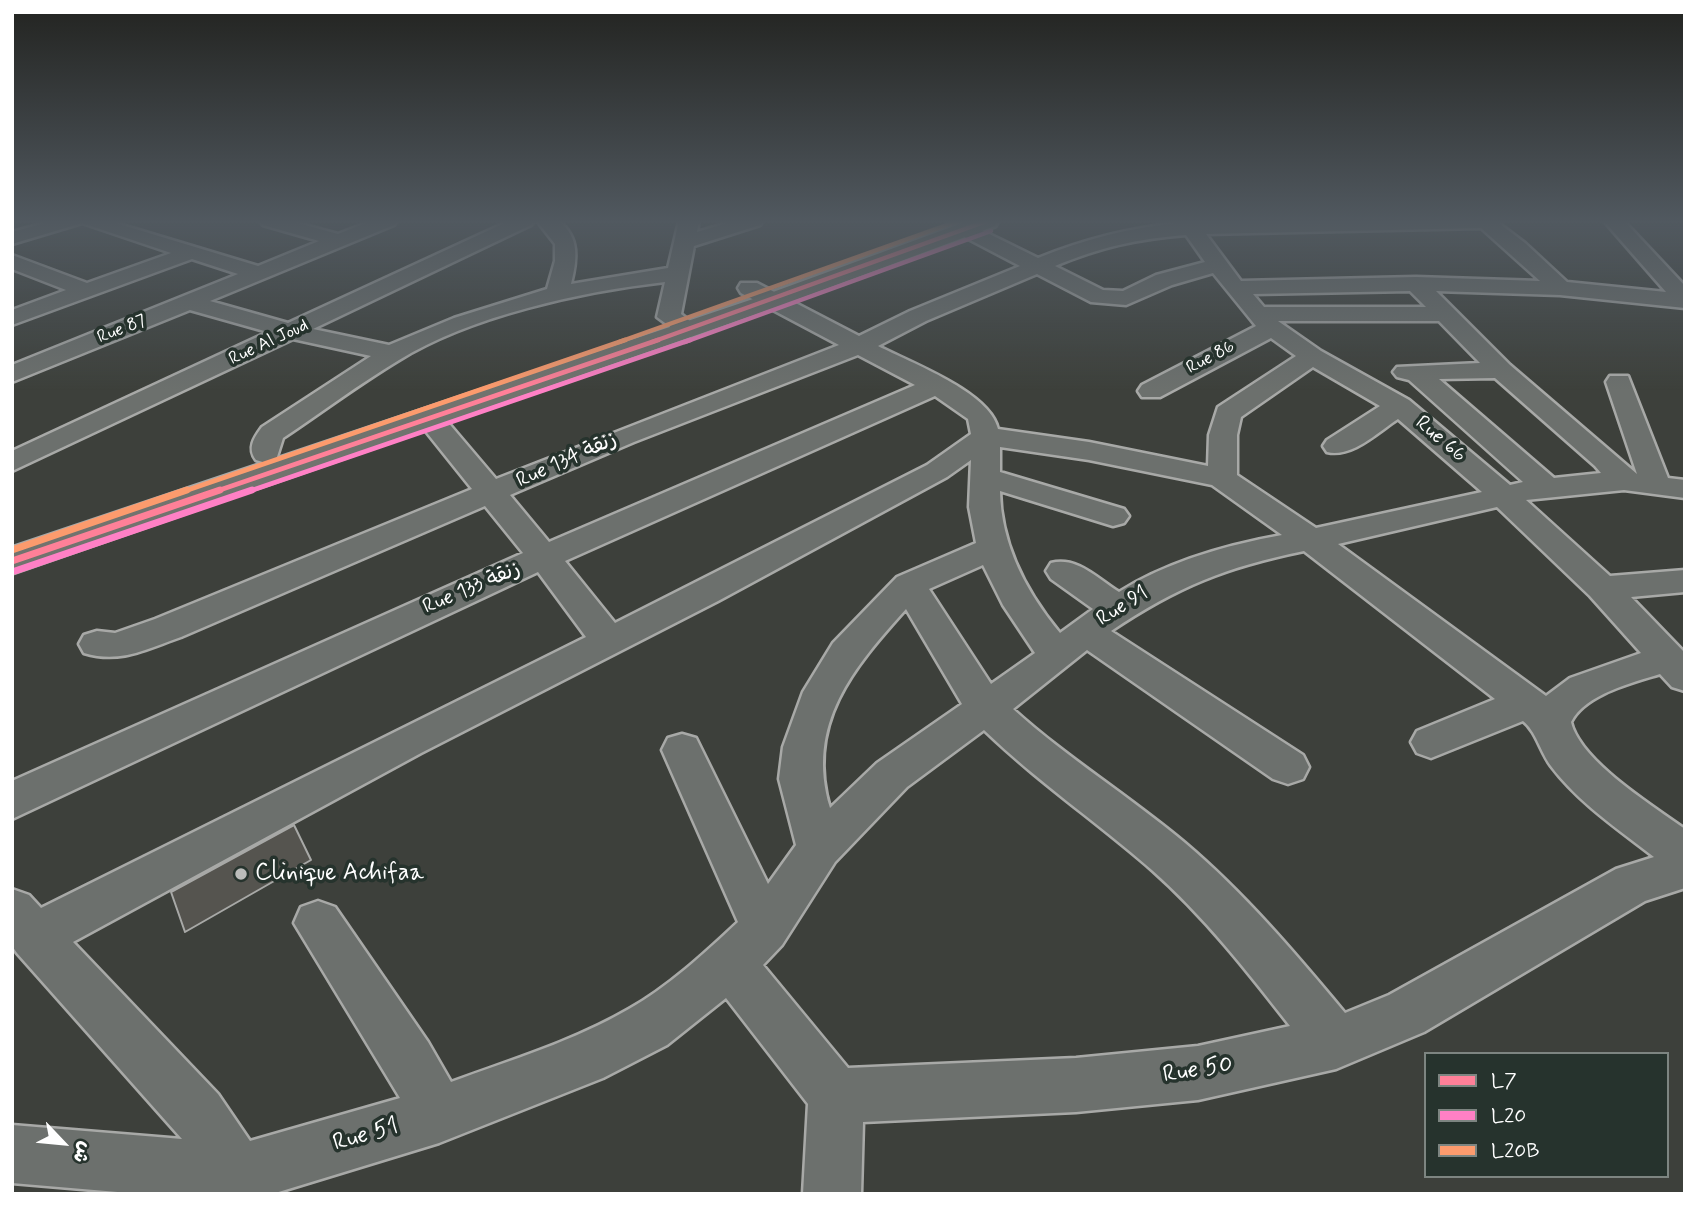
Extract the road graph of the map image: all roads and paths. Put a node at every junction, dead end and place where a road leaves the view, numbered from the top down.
1 (46, 277) edge
2 (121, 277) edge
3 (253, 277) edge
4 (406, 277) edge
5 (561, 277) edge
6 (654, 277) edge
7 (677, 277) edge
8 (808, 277) edge
9 (1009, 277) edge
10 (1057, 277) edge
11 (1177, 277) edge
12 (1227, 277) edge
13 (1549, 277) edge
14 (1665, 277) edge
15 (1416, 284) junction
16 (1235, 288) junction
17 (1560, 288) junction
18 (85, 290) junction
19 (558, 291) junction
20 (760, 294) junction
21 (1685, 300) edge
22 (191, 303) junction
23 (1444, 314) junction
24 (12, 318) edge
25 (679, 323) junction
26 (293, 331) junction
27 (1464, 333) junction
28 (1283, 336) junction
29 (860, 345) junction
30 (392, 353) junction
31 (1501, 370) junction
32 (1415, 371) junction
33 (12, 374) edge
34 (1347, 374) junction
35 (1619, 382) dead end
36 (935, 386) junction
37 (1151, 391) dead end
38 (1399, 406) junction
39 (430, 419) junction
40 (986, 436) junction
41 (1337, 446) dead end
42 (266, 454) junction
43 (12, 462) edge
44 (985, 477) junction
45 (1222, 478) junction
46 (1624, 481) junction
47 (1655, 484) junction
48 (1547, 488) junction
49 (1685, 489) edge
50 (491, 494) junction
51 (1504, 495) junction
52 (1113, 516) dead end
53 (12, 535) edge
54 (1308, 538) junction
55 (994, 547) junction
56 (545, 558) junction
57 (12, 561) edge
58 (1063, 571) dead end
59 (1685, 581) edge
60 (909, 585) junction
61 (1602, 588) junction
62 (1117, 608) junction
63 (609, 641) junction
64 (1072, 643) junction
65 (97, 644) dead end
66 (1677, 668) edge
67 (985, 706) junction
68 (1539, 712) junction
69 (1431, 742) dead end
70 (682, 750) dead end
71 (1288, 768) dead end
72 (12, 801) edge
73 (819, 848) junction
74 (1685, 855) edge
75 (1685, 869) edge
76 (318, 923) dead end
77 (23, 924) edge
78 (730, 962) junction
79 (1336, 1043) junction
80 (836, 1096) junction
81 (439, 1115) junction
82 (12, 1154) edge
83 (245, 1183) edge
84 (832, 1194) edge

1 - 18 street
2 - 18 street
3 - 22 street, Rue 87
4 - 26 street, Rue Al Joud
5 - 19 street
6 - 19 street
7 - 25 street
8 - 20 main road
9 - 29 street, Rue 134 زنقة
10 - 11 street
12 - 16 street, Rue 66
13 - 17 street
14 - 21 street
15 - 16 street
15 - 17 street
15 - 23 street
16 - 28 street, Rue 66
17 - 21 street
18 - 24 street
19 - 30 street
20 - 25 main road
20 - 29 street
22 - 26 street
22 - 33 street, Rue 87
23 - 27 street
23 - 28 street
25 - 39 main road
25 - 42 main road
26 - 30 street
26 - 43 street, Rue Al Joud
27 - 28 street
27 - 31 street
28 - 34 street, Rue 66
28 - 37 street, Rue 86
28 - 45 street
29 - 36 street
29 - 50 street, Rue 134 زنقة
30 - 42 street
31 - 32 street
31 - 46 street
32 - 34 street
32 - 48 street
34 - 38 street, Rue 66
35 - 47 street
36 - 40 street
36 - 56 street, Rue 133 زنقة
38 - 41 street
38 - 51 street, Rue 66
39 - 50 street
39 - 57 main road
40 - 44 street
40 - 45 street
40 - 63 street
42 - 53 main road
44 - 52 street
44 - 55 street
45 - 54 street
46 - 47 street, Rue 91
46 - 48 street, Rue 91
47 - 49 street, Rue 91
48 - 51 street, Rue 91
50 - 56 street
50 - 65 street, Rue 134 زنقة
51 - 54 street, Rue 91
51 - 61 street, Rue 66
54 - 62 street, Rue 91
54 - 68 street
55 - 60 street
55 - 64 street
56 - 63 street
56 - 72 street, Rue 133 زنقة
58 - 62 street
59 - 61 street
60 - 67 street
60 - 73 street
61 - 66 street, Rue 66
62 - 64 street, Rue 91
63 - 77 street
64 - 67 street, Rue 91
64 - 71 street
66 - 68 street
67 - 73 street, Rue 91
67 - 79 street
68 - 69 street
68 - 74 street
70 - 78 street
73 - 78 street, Rue 91
75 - 79 street, Rue 50
76 - 81 street
77 - 83 street
78 - 80 street
78 - 81 street, Rue 51
79 - 80 street, Rue 50
80 - 84 street
81 - 83 street, Rue 51
82 - 83 street, Rue 51

